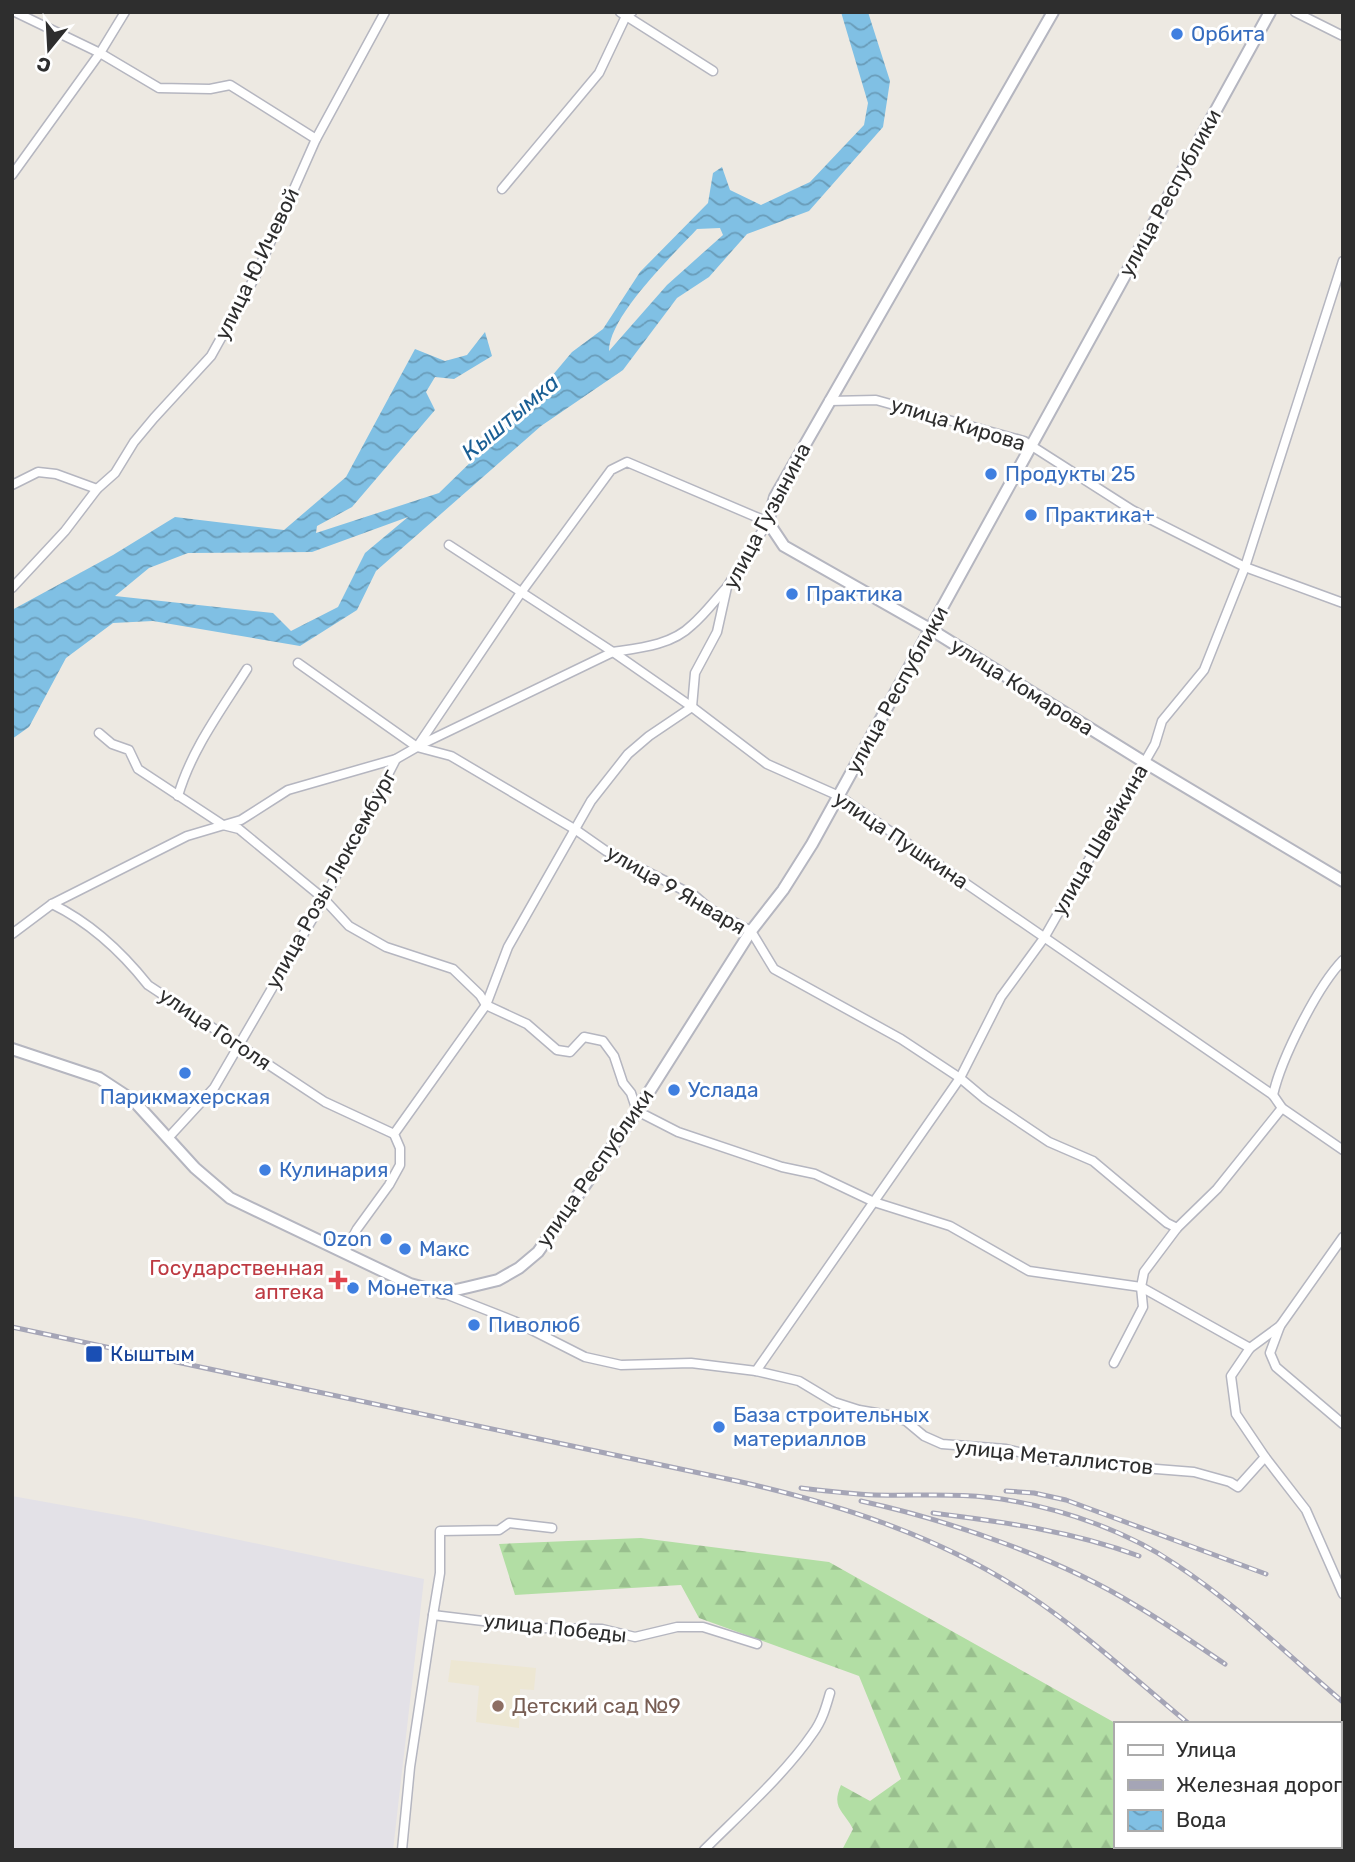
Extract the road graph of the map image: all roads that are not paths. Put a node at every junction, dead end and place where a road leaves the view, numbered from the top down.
1 (15, 12) edge
2 (125, 12) edge
3 (385, 12) edge
4 (1053, 12) edge
5 (1270, 12) edge
6 (1295, 12) edge
7 (626, 13) edge
8 (1343, 36) edge
9 (100, 53) junction
10 (713, 71) dead end
11 (316, 139) junction
12 (12, 175) edge
13 (502, 189) dead end
14 (1343, 261) edge
15 (829, 401) junction
16 (1031, 446) junction
17 (627, 462) joint
18 (12, 485) edge
19 (97, 489) junction
20 (768, 522) junction
21 (449, 545) dead end
22 (1245, 567) junction
23 (727, 587) junction
24 (12, 588) edge
25 (520, 594) junction
26 (1343, 603) edge
27 (930, 629) junction
28 (613, 652) junction
29 (298, 663) dead end
30 (247, 669) dead end
31 (692, 707) junction
32 (99, 733) dead end
33 (417, 747) junction
34 (396, 759) junction
35 (1144, 762) junction
36 (178, 796) junction
37 (839, 796) junction
38 (223, 825) junction
39 (576, 830) junction
40 (1343, 881) edge
41 (324, 899) junction
42 (52, 904) junction
43 (751, 931) junction
44 (12, 934) edge
45 (1044, 938) junction
46 (1343, 960) edge
47 (486, 1005) junction
48 (238, 1045) junction
49 (12, 1049) edge
50 (960, 1078) junction
51 (1273, 1096) junction
52 (1282, 1108) junction
53 (637, 1111) junction
54 (394, 1134) junction
55 (169, 1137) junction
56 (1343, 1150) edge
57 (874, 1202) junction
58 (1177, 1228) junction
59 (1343, 1237) edge
60 (344, 1253) junction
61 (1141, 1287) junction
62 (443, 1293) junction
63 (1280, 1326) junction
64 (1250, 1348) junction
65 (1114, 1363) dead end
66 (756, 1371) junction
67 (1343, 1424) edge
68 (1265, 1457) junction
69 (552, 1528) dead end
70 (1343, 1594) edge
71 (433, 1615) junction
72 (757, 1644) dead end
73 (830, 1693) dead end
74 (402, 1850) edge
75 (704, 1850) edge

1 - 9 street
2 - 9 street
3 - 11 street, улица Ю.Ичевой
4 - 15 main road, улица Гузынина
5 - 16 main road, улица Республики
6 - 8 street
7 - 10 street
7 - 13 street
9 - 11 street
9 - 12 street
11 - 19 street, улица Ю.Ичевой
14 - 22 street, улица Швейкина
15 - 16 street, улица Кирова
15 - 20 main road, улица Гузынина
16 - 22 street, улица Кирова
16 - 27 main road, улица Республики
17 - 20 street, улица Комарова
17 - 25 street, улица Розы Люксембург
18 - 19 street
19 - 24 street, улица Ю.Ичевой
20 - 23 street, улица Гузынина
20 - 27 main road, улица Комарова
21 - 25 street, улица Пушкина
22 - 26 street, улица Кирова
22 - 35 street, улица Швейкина
23 - 28 street
23 - 31 street, улица Гузынина
25 - 28 street, улица Пушкина
25 - 33 street, улица Розы Люксембург
27 - 35 main road, улица Комарова
27 - 37 main road, улица Республики
28 - 31 street, улица Пушкина
28 - 33 street
29 - 33 street, улица 9 Января
30 - 36 street
31 - 37 street, улица Пушкина
31 - 39 street
32 - 36 street
33 - 34 street, улица Розы Люксембург
33 - 39 street, улица 9 Января
34 - 38 street
34 - 41 street, улица Розы Люксембург
35 - 40 main road, улица Комарова
35 - 45 street, улица Швейкина
36 - 38 street
37 - 43 main road, улица Республики
37 - 45 street, улица Пушкина
38 - 41 street
38 - 42 street
39 - 43 street, улица 9 Января
39 - 47 street
41 - 47 street
41 - 48 street, улица Розы Люксембург
42 - 44 street
42 - 48 street, улица Гоголя
43 - 50 street, улица 9 Января
43 - 53 main road, улица Республики
45 - 50 street, улица Швейкина
45 - 51 street, улица Пушкина
46 - 51 street
47 - 53 street
47 - 54 street
48 - 54 street, улица Гоголя
48 - 55 street, улица Розы Люксембург
49 - 55 main road, улица Металлистов
50 - 57 street, улица Швейкина
50 - 58 street, улица 9 Января
51 - 52 street, улица Пушкина
52 - 56 street, улица Пушкина
52 - 58 street
53 - 57 street
53 - 62 main road, улица Республики
54 - 60 street
55 - 60 main road, улица Металлистов
57 - 61 street
57 - 66 street, улица Швейкина
58 - 61 street
59 - 63 street
60 - 62 main road, улица Металлистов
61 - 64 street
61 - 65 street
62 - 66 street, улица Металлистов
63 - 64 street
63 - 67 street
64 - 68 street
66 - 68 street, улица Металлистов
68 - 70 street
69 - 71 street
71 - 72 street, улица Победы
71 - 74 street
73 - 75 street

